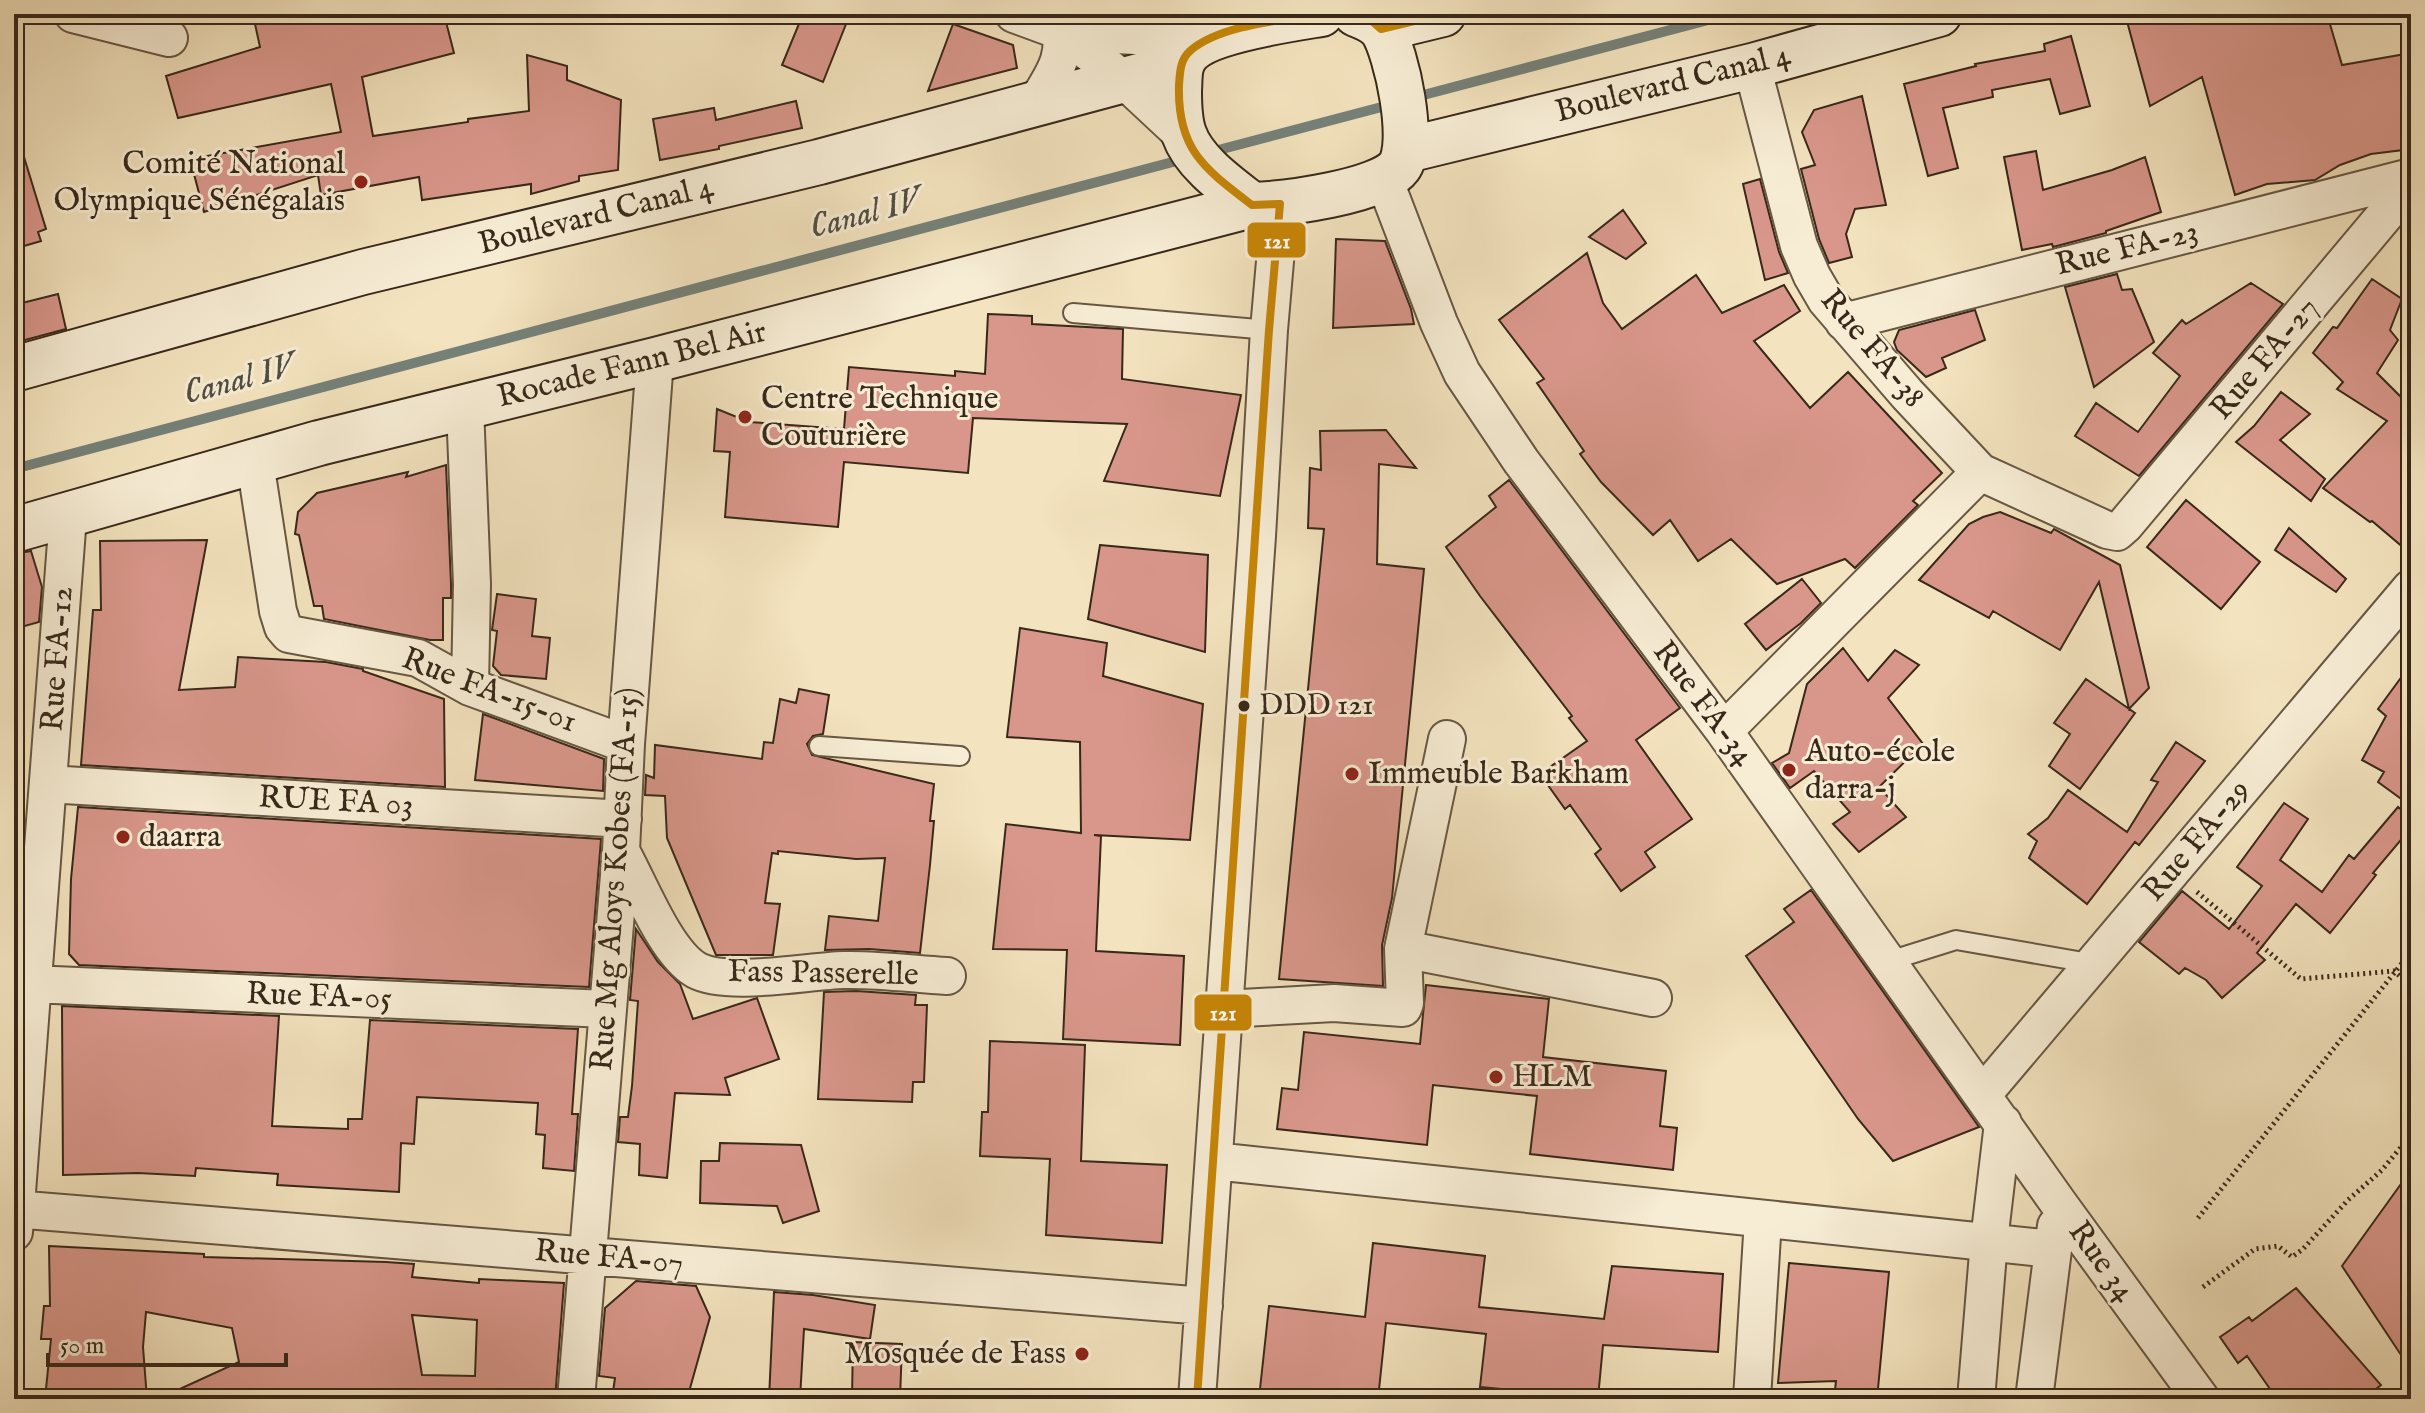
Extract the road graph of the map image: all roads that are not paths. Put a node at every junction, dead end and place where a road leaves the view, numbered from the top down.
1 (73, 14) edge
2 (1014, 14) edge
3 (1321, 14) edge
4 (1443, 14) edge
5 (1939, 14) edge
6 (1368, 22) edge
7 (1060, 23) edge
8 (1110, 25) edge
9 (169, 38) dead end
10 (1213, 38) edge
11 (1752, 66) junction
12 (1124, 80) junction
13 (1034, 106) junction
14 (1184, 136) junction
15 (1395, 164) junction
16 (2411, 177) edge
17 (2411, 184) edge
18 (1266, 204) junction
19 (1073, 313) dead end
20 (1844, 322) junction
21 (1269, 330) junction
22 (655, 360) junction
23 (14, 369) edge
24 (465, 407) junction
25 (255, 462) junction
26 (1980, 472) junction
27 (68, 516) junction
28 (14, 530) edge
29 (2117, 532) joint
30 (2407, 600) edge
31 (470, 687) junction
32 (1724, 731) junction
33 (1447, 739) dead end
34 (626, 744) junction
35 (819, 746) dead end
36 (960, 756) dead end
37 (48, 784) junction
38 (622, 835) junction
39 (1403, 949) junction
40 (1889, 961) junction
41 (2095, 964) junction
42 (947, 976) dead end
43 (31, 984) junction
44 (1653, 998) dead end
45 (607, 1009) junction
46 (1224, 1009) junction
47 (1983, 1094) junction
48 (2003, 1123) junction
49 (1214, 1161) junction
50 (2059, 1204) junction
51 (15, 1217) edge
52 (1763, 1219) junction
53 (1989, 1241) junction
54 (2052, 1249) junction
55 (586, 1256) junction
56 (1204, 1306) junction
57 (576, 1399) edge
58 (1197, 1399) edge
59 (1752, 1399) edge
60 (1976, 1399) edge
61 (2034, 1399) edge
62 (2201, 1399) edge

1 - 9 street
2 - 7 street
3 - 10 main road, Boulevard Canal 4
4 - 6 main road
5 - 11 main road, Boulevard Canal 4
6 - 15 main road
7 - 8 street
7 - 12 street
7 - 13 street
8 - 10 street
10 - 12 main road, Boulevard Canal 4
10 - 14 main road
11 - 15 main road, Boulevard Canal 4
11 - 20 street, Rue FA-38
12 - 13 main road, Boulevard Canal 4
12 - 14 street
13 - 23 main road, Boulevard Canal 4
14 - 18 main road
15 - 18 main road, Boulevard Canal 4
15 - 32 street, Rue FA-34
16 - 20 street, Rue FA-23
17 - 29 street, Rue FA-27
18 - 21 street
18 - 22 main road, Rocade Fann Bel Air
19 - 21 lane
20 - 26 street, Rue FA-38
21 - 46 street
22 - 24 main road, Rocade Fann Bel Air
22 - 34 street, Rue Mg Aloys Kobes (FA-15)
24 - 25 main road, Rocade Fann Bel Air
24 - 31 street
25 - 27 main road, Rocade Fann Bel Air
25 - 31 street, Rue FA-15-01
26 - 29 street, Rue FA-38
26 - 32 street
27 - 28 main road, Rocade Fann Bel Air
27 - 37 street, Rue FA-12
30 - 41 street, Rue FA-29
31 - 34 street, Rue FA-15-01
32 - 40 street, Rue FA-34
33 - 39 street
34 - 38 street, Rue Mg Aloys Kobes (FA-15)
35 - 36 lane
37 - 38 street, RUE FA 03
37 - 43 street, Rue FA-12
38 - 42 street, Fass Passerelle
38 - 45 street, Rue Mg Aloys Kobes (FA-15)
39 - 44 street
39 - 46 street
40 - 41 lane
40 - 47 street, Rue FA-34
41 - 47 street, Rue FA-29
43 - 45 street, Rue FA-05
43 - 51 street, Rue FA-12
45 - 55 street, Rue Mg Aloys Kobes (FA-15)
46 - 49 street
47 - 48 street, Rue FA-34
48 - 50 street, Rue 34
48 - 53 street
49 - 52 street
49 - 56 street
50 - 54 street
50 - 62 street, Rue 34
51 - 55 street, Rue FA-07
52 - 53 street
52 - 59 street
53 - 54 street
53 - 60 street
54 - 61 street
55 - 56 street, Rue FA-07
55 - 57 street, Rue Mg Aloys Kobes (FA-15)
56 - 58 street

